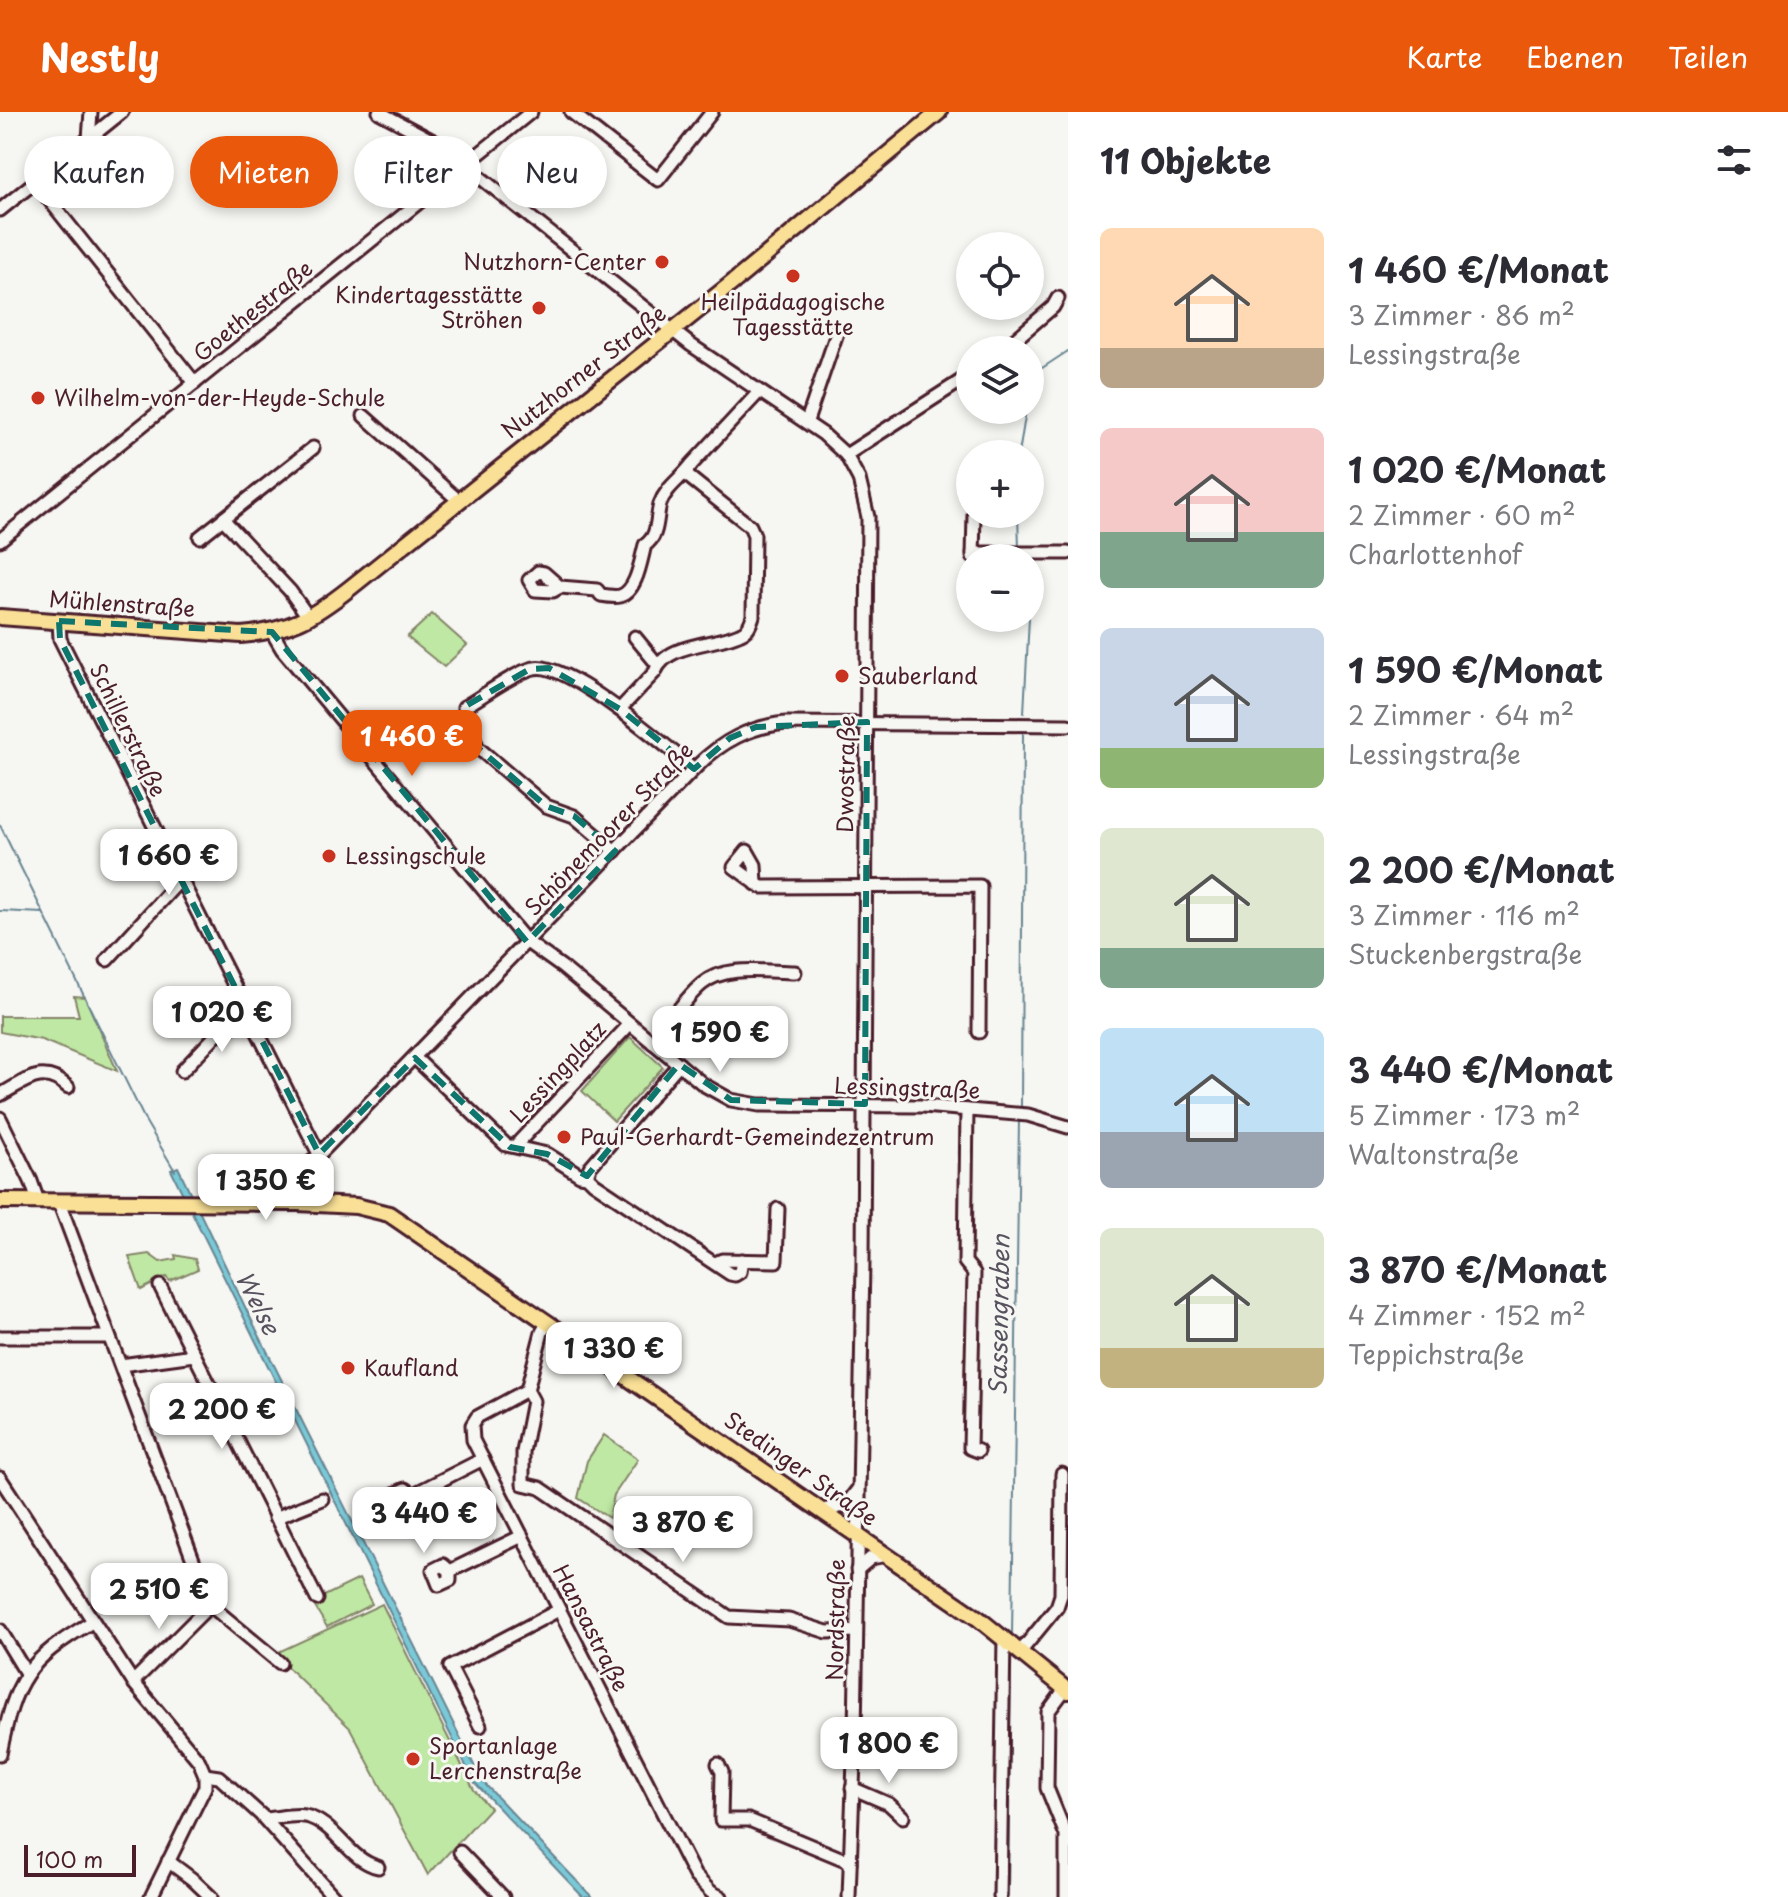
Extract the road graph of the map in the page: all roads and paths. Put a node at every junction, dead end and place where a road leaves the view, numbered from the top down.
1 (91, 112) edge
2 (122, 112) edge
3 (379, 112) edge
4 (531, 112) edge
5 (571, 112) edge
6 (712, 112) edge
7 (939, 112) edge
8 (89, 136) edge
9 (93, 136) edge
10 (426, 136) edge
11 (481, 153) edge
12 (481, 177) edge
13 (24, 191) edge
14 (56, 208) edge
15 (413, 208) edge
16 (0, 210) edge
17 (1058, 298) dead end
18 (838, 330) dead end
19 (672, 331) junction
20 (1019, 336) edge
21 (195, 383) junction
22 (956, 384) edge
23 (759, 392) junction
24 (364, 416) dead end
25 (807, 421) junction
26 (313, 448) dead end
27 (846, 455) junction
28 (685, 474) junction
29 (458, 500) junction
30 (223, 519) junction
31 (200, 537) dead end
32 (0, 540) edge
33 (1044, 553) edge
34 (1068, 553) edge
35 (560, 587) dead end
36 (0, 617) edge
37 (309, 618) junction
38 (59, 621) junction
39 (272, 632) junction
40 (241, 635) joint
41 (635, 637) dead end
42 (658, 665) junction
43 (620, 709) junction
44 (867, 722) junction
45 (1068, 725) edge
46 (694, 769) junction
47 (615, 851) junction
48 (180, 880) junction
49 (756, 884) dead end
50 (865, 887) junction
51 (527, 942) junction
52 (107, 960) dead end
53 (795, 972) dead end
54 (248, 1018) junction
55 (630, 1024) junction
56 (979, 1032) dead end
57 (653, 1043) junction
58 (415, 1058) junction
59 (679, 1064) junction
60 (182, 1071) dead end
61 (68, 1087) dead end
62 (0, 1095) edge
63 (865, 1104) junction
64 (967, 1110) junction
65 (0, 1118) edge
66 (1068, 1127) edge
67 (515, 1146) junction
68 (319, 1154) junction
69 (587, 1176) junction
70 (0, 1201) edge
71 (38, 1201) junction
72 (59, 1202) junction
73 (298, 1203) junction
74 (778, 1209) dead end
75 (160, 1286) dead end
76 (548, 1322) junction
77 (0, 1337) edge
78 (109, 1337) junction
79 (194, 1355) junction
80 (121, 1365) junction
81 (527, 1390) junction
82 (978, 1451) dead end
83 (483, 1459) junction
84 (1062, 1474) dead end
85 (0, 1478) edge
86 (858, 1488) junction
87 (412, 1495) dead end
88 (322, 1499) dead end
89 (822, 1510) junction
90 (275, 1518) junction
91 (857, 1535) junction
92 (522, 1536) junction
93 (887, 1555) junction
94 (857, 1570) junction
95 (450, 1571) dead end
96 (317, 1599) dead end
97 (210, 1605) junction
98 (559, 1610) junction
99 (92, 1622) junction
100 (0, 1630) edge
101 (856, 1631) junction
102 (1012, 1644) junction
103 (280, 1663) dead end
104 (26, 1673) junction
105 (133, 1682) junction
106 (1066, 1690) edge
107 (480, 1726) dead end
108 (0, 1754) edge
109 (718, 1764) dead end
110 (205, 1781) junction
111 (852, 1788) junction
112 (903, 1817) dead end
113 (266, 1819) junction
114 (460, 1852) dead end
115 (168, 1861) junction
116 (850, 1862) junction
117 (378, 1867) dead end
118 (498, 1895) edge
119 (151, 1897) edge
120 (211, 1897) edge
121 (334, 1897) edge
122 (721, 1897) edge
123 (849, 1897) edge
124 (1000, 1897) edge
125 (1066, 1897) edge

1 - 8 street
2 - 9 street
3 - 10 street, Dwostraße
4 - 11 street, Goethestraße
5 - 6 street
7 - 19 main road, Nutzhorner Straße
12 - 19 street, Dwostraße
13 - 16 street
14 - 21 street
15 - 21 street, Goethestraße
17 - 20 street
18 - 25 street
19 - 23 street, Dwostraße
19 - 29 main road, Nutzhorner Straße
21 - 32 street, Goethestraße
22 - 27 street
23 - 25 street, Dwostraße
23 - 28 street
24 - 29 street
25 - 27 street, Dwostraße
26 - 30 street
27 - 44 street, Dwostraße
28 - 35 street
28 - 42 street
29 - 37 main road, Nutzhorner Straße
30 - 31 street
30 - 37 street
33 - 34 street
36 - 38 main road, Mühlenstraße
37 - 39 main road, Nutzhorner Straße
38 - 40 main road, Mühlenstraße
38 - 48 street, Schillerstraße
39 - 40 main road, Nutzhorner Straße
39 - 51 street, Lessingstraße
41 - 42 street
42 - 43 street
43 - 46 street
43 - 47 street
44 - 45 street, Schönemoorer Straße
44 - 46 street, Schönemoorer Straße
44 - 50 street, Dwostraße
46 - 47 street, Schönemoorer Straße
47 - 51 street, Schönemoorer Straße
48 - 52 street
48 - 54 street, Schillerstraße
49 - 50 street
50 - 56 street
50 - 63 street, Dwostraße
51 - 55 street, Lessingstraße
51 - 58 street, Schönemoorer Straße
53 - 57 street
54 - 60 street
54 - 68 street, Schillerstraße
55 - 57 street, Lessingstraße
55 - 67 street, Lessingplatz
57 - 59 street, Lessingstraße
58 - 67 street
58 - 68 street, Schönemoorer Straße
59 - 63 street, Lessingstraße
59 - 69 street
61 - 62 street
63 - 64 street, Lessingstraße
63 - 86 street, Dwostraße
64 - 66 street, Lessingstraße
64 - 82 street
65 - 71 street
67 - 69 street
68 - 73 street, Schönemoorer Straße
69 - 74 street
70 - 71 main road, Stedinger Straße
71 - 72 main road, Stedinger Straße
72 - 73 main road, Stedinger Straße
72 - 78 street
73 - 76 main road, Stedinger Straße
75 - 79 street
76 - 81 street
76 - 89 main road, Stedinger Straße
77 - 78 street
78 - 80 street
79 - 80 street
79 - 90 street
80 - 97 street
81 - 83 street, Hansastraße
81 - 101 street
83 - 87 street
83 - 92 street, Hansastraße
84 - 102 street
85 - 99 street
86 - 89 street
86 - 91 street, Dwostraße
88 - 90 street
89 - 91 main road, Stedinger Straße
90 - 96 street
91 - 93 main road, Stedinger Straße
91 - 94 street, Nordstraße
92 - 95 street
92 - 98 street, Hansastraße
93 - 94 street
93 - 102 main road, Stedinger Straße
94 - 101 street, Nordstraße
97 - 103 street
97 - 105 street
98 - 107 street
98 - 122 street, Hansastraße
99 - 104 street
99 - 105 street
100 - 104 street
101 - 111 street, Nordstraße
102 - 106 main road, Stedinger Straße
102 - 124 street
104 - 108 street
105 - 110 street
106 - 125 street
109 - 116 street
110 - 113 street
110 - 115 street
111 - 112 street
111 - 116 street, Nordstraße
113 - 117 street
113 - 121 street
114 - 118 street
115 - 119 street
115 - 120 street
116 - 123 street, Nordstraße

